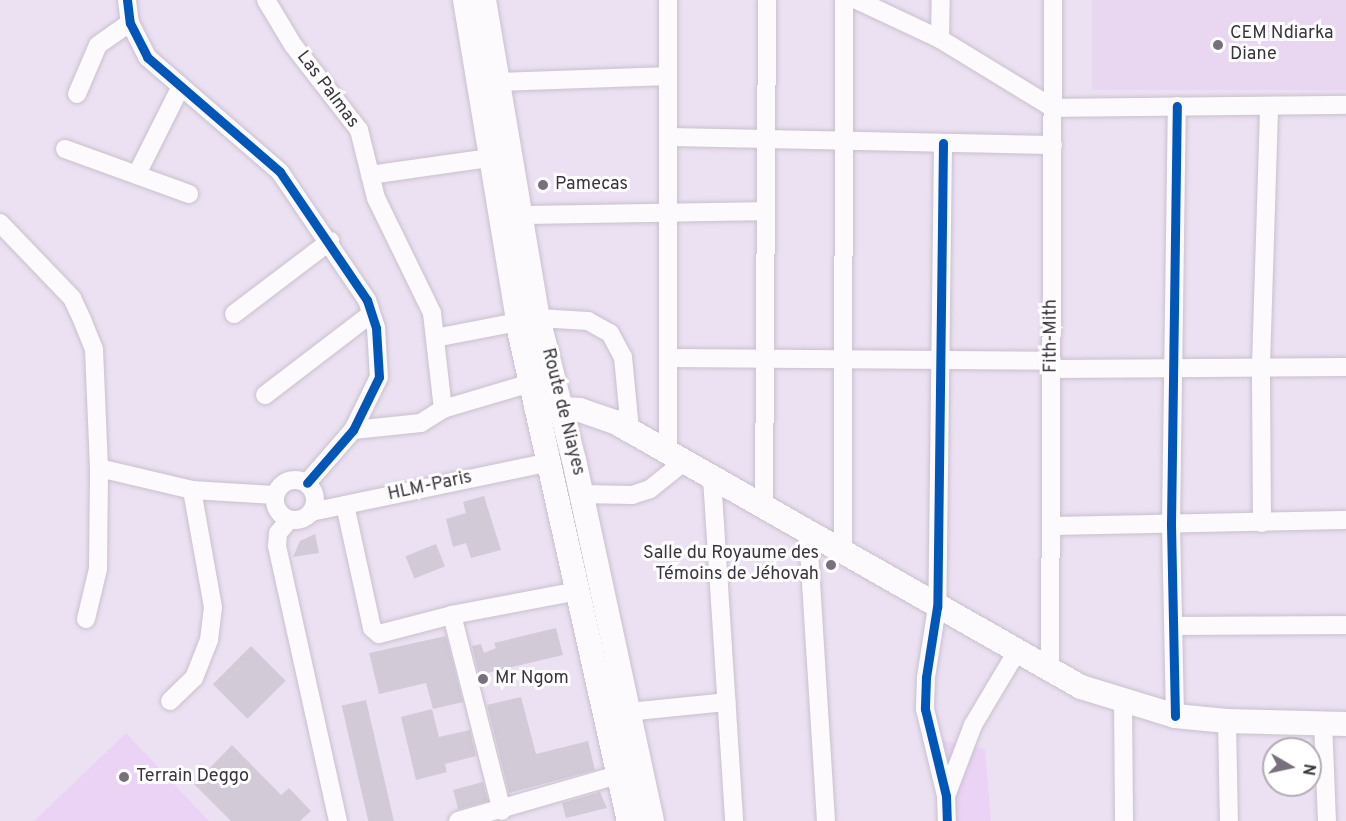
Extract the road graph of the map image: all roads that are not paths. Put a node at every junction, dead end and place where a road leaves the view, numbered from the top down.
1 (127, 0) edge
2 (266, 0) edge
3 (465, 0) edge
4 (484, 0) edge
5 (668, 0) edge
6 (766, 0) edge
7 (844, 0) edge
8 (858, 0) edge
9 (941, 0) edge
10 (1053, 0) edge
11 (130, 23) junction
12 (940, 39) junction
13 (668, 76) junction
14 (499, 82) junction
15 (180, 88) junction
16 (77, 94) dead end
17 (1346, 105) edge
18 (1177, 106) junction
19 (1269, 106) junction
20 (1053, 108) junction
21 (668, 137) junction
22 (766, 139) junction
23 (842, 141) junction
24 (943, 143) junction
25 (1053, 145) junction
26 (65, 149) dead end
27 (490, 158) junction
28 (138, 172) junction
29 (370, 175) junction
30 (189, 194) dead end
31 (668, 211) junction
32 (765, 211) junction
33 (518, 215) junction
34 (0, 223) edge
35 (330, 241) junction
36 (234, 314) dead end
37 (371, 314) junction
38 (528, 320) junction
39 (435, 338) junction
40 (668, 358) junction
41 (765, 359) junction
42 (841, 360) junction
43 (942, 360) junction
44 (1051, 365) junction
45 (1261, 365) junction
46 (1174, 367) junction
47 (1346, 367) edge
48 (530, 383) junction
49 (265, 395) dead end
50 (536, 407) junction
51 (560, 407) junction
52 (443, 409) junction
53 (353, 430) junction
54 (630, 430) junction
55 (677, 455) junction
56 (550, 462) junction
57 (99, 468) junction
58 (712, 478) junction
59 (307, 483) junction
60 (192, 490) junction
61 (582, 494) junction
62 (274, 495) junction
63 (345, 505) junction
64 (764, 510) junction
65 (311, 512) junction
66 (289, 520) junction
67 (1346, 520) edge
68 (1262, 523) junction
69 (1172, 524) junction
70 (1051, 526) junction
71 (808, 535) junction
72 (843, 554) junction
73 (578, 591) junction
74 (937, 608) junction
75 (452, 615) junction
76 (86, 619) dead end
77 (1174, 626) junction
78 (1346, 626) edge
79 (1016, 653) junction
80 (1050, 672) junction
81 (170, 700) dead end
82 (1123, 701) junction
83 (726, 702) junction
84 (628, 712) junction
85 (1175, 716) junction
86 (1227, 721) junction
87 (1340, 725) edge
88 (621, 774) junction
89 (946, 796) junction
90 (502, 811) junction
91 (338, 821) edge
92 (458, 821) edge
93 (629, 821) edge
94 (652, 821) edge
95 (734, 821) edge
96 (826, 821) edge
97 (947, 821) edge
98 (1124, 821) edge
99 (1229, 821) edge
100 (1327, 821) edge

1 - 11 street
2 - 29 street, Las Palmas
3 - 27 main road, Route de Niayes
4 - 14 main road, Route de Niayes
5 - 13 street
6 - 22 street
7 - 23 street
8 - 12 street
9 - 12 street
10 - 20 street, Fith-Mith
11 - 15 street
11 - 16 street
12 - 20 street
13 - 14 street
13 - 21 street
14 - 33 main road, Route de Niayes
15 - 28 street
15 - 35 street
17 - 19 street
18 - 19 street
18 - 20 street
18 - 46 street
19 - 45 street
20 - 25 street, Fith-Mith
21 - 22 street
21 - 31 street
22 - 23 street
22 - 32 street
23 - 24 street
23 - 42 street
24 - 25 street
24 - 43 street
25 - 44 street, Fith-Mith
26 - 28 street
27 - 29 street
27 - 38 main road, Route de Niayes
28 - 30 street
29 - 39 street, Las Palmas
31 - 32 street
31 - 33 street
31 - 40 street
32 - 41 street
33 - 38 main road, Route de Niayes
34 - 57 street
35 - 36 street
35 - 37 street
37 - 49 street
37 - 53 street
38 - 39 street
38 - 48 main road, Route de Niayes
38 - 51 main road, Route de Niayes
38 - 54 street
39 - 52 street, Las Palmas
40 - 41 street
40 - 55 street
41 - 42 street
41 - 64 street
42 - 43 street
42 - 72 street
43 - 44 street
43 - 74 street
44 - 46 street
44 - 70 street, Fith-Mith
45 - 46 street
45 - 47 street
45 - 68 street
46 - 69 street
48 - 50 main road, Route de Niayes
48 - 52 street
50 - 51 main road
50 - 56 main road, Route de Niayes
51 - 54 main road
51 - 61 main road, Route de Niayes
52 - 53 street
53 - 59 street
54 - 55 main road
55 - 58 main road
55 - 61 street
56 - 63 street, HLM-Paris
56 - 73 main road, Route de Niayes
57 - 60 street
57 - 76 street
58 - 64 main road
58 - 83 street
59 - 62 street
59 - 65 street
60 - 62 street
60 - 81 street
61 - 84 main road, Route de Niayes
62 - 66 street
63 - 65 street, HLM-Paris
63 - 75 street
64 - 71 main road
65 - 66 street
66 - 91 street
67 - 68 street
68 - 69 street
69 - 70 street
69 - 77 street
70 - 80 street, Fith-Mith
71 - 72 main road
71 - 96 street
72 - 74 main road
73 - 75 street
73 - 88 main road, Route de Niayes
74 - 79 main road
74 - 89 street
75 - 90 street
77 - 78 street
77 - 85 street
79 - 80 main road
79 - 89 street
80 - 82 main road
82 - 85 main road
82 - 98 street
83 - 84 street
83 - 95 street
84 - 94 main road, Route de Niayes
85 - 86 main road
86 - 87 main road
86 - 99 street
87 - 100 street
88 - 90 street
88 - 93 main road, Route de Niayes
89 - 97 street
90 - 92 street

